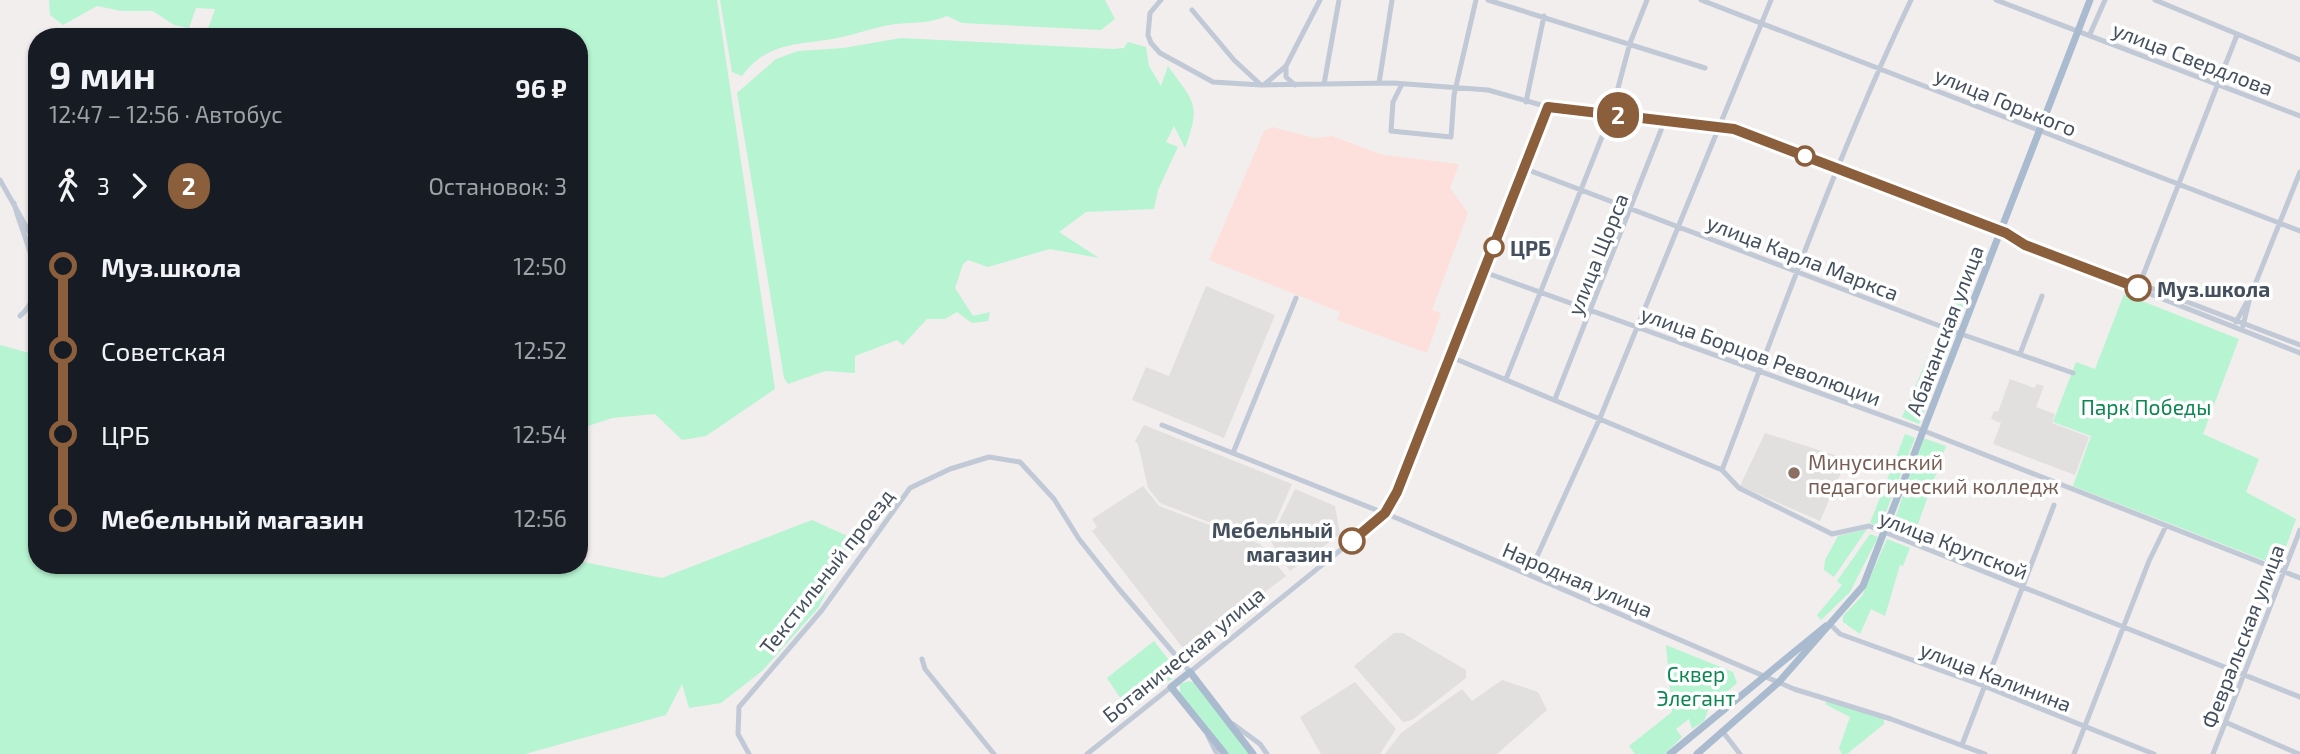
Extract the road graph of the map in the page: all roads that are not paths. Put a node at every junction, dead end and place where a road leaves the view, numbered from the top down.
1 (1161, 0) edge
2 (1320, 0) edge
3 (1339, 0) edge
4 (1392, 0) edge
5 (1476, 0) edge
6 (1488, 0) edge
7 (1647, 0) edge
8 (1701, 0) edge
9 (1771, 0) edge
10 (1910, 0) edge
11 (1996, 0) edge
12 (2090, 0) edge
13 (2105, 0) edge
14 (2155, 0) edge
15 (1192, 10) dead end
16 (1544, 16) junction
17 (1762, 23) junction
18 (2079, 30) junction
19 (2090, 34) junction
20 (2237, 35) junction
21 (1630, 43) junction
22 (2300, 60) edge
23 (1286, 66) junction
24 (1877, 67) junction
25 (1705, 68) dead end
26 (1379, 83) junction
27 (1324, 84) junction
28 (1402, 84) junction
29 (1261, 85) junction
30 (1295, 85) junction
31 (2218, 85) junction
32 (1458, 89) junction
33 (1525, 102) junction
34 (1548, 107) junction
35 (1611, 114) junction
36 (2300, 116) edge
37 (1665, 120) junction
38 (1720, 125) junction
39 (2039, 131) junction
40 (1523, 168) junction
41 (1836, 169) junction
42 (2300, 172) edge
43 (0, 180) edge
44 (2180, 186) junction
45 (1582, 189) junction
46 (14, 203) junction
47 (1632, 209) junction
48 (2279, 223) junction
49 (1680, 227) junction
50 (28, 229) edge
51 (2000, 231) junction
52 (2300, 231) edge
53 (28, 246) edge
54 (1797, 271) junction
55 (1484, 272) junction
56 (2139, 285) junction
57 (1541, 292) junction
58 (2042, 296) dead end
59 (2250, 297) junction
60 (1296, 298) dead end
61 (28, 307) edge
62 (1591, 310) junction
63 (20, 316) dead end
64 (2235, 324) junction
65 (1638, 327) junction
66 (2243, 327) junction
67 (1961, 334) junction
68 (2300, 345) edge
69 (2300, 353) edge
70 (2020, 354) junction
71 (1451, 357) junction
72 (1760, 370) junction
73 (2073, 373) dead end
74 (1506, 379) junction
75 (1556, 399) junction
76 (1600, 418) junction
77 (1161, 425) dead end
78 (1923, 431) junction
79 (1233, 453) junction
80 (1722, 470) junction
81 (2054, 505) dead end
82 (1385, 513) junction
83 (2166, 526) junction
84 (2300, 530) edge
85 (1884, 532) junction
86 (2284, 571) junction
87 (1530, 574) junction
88 (2300, 578) edge
89 (2023, 587) junction
90 (1830, 624) junction
91 (2124, 627) junction
92 (922, 659) dead end
93 (1190, 672) junction
94 (2243, 674) junction
95 (1763, 676) junction
96 (1779, 682) junction
97 (1984, 686) junction
98 (1171, 687) junction
99 (1750, 688) junction
100 (2300, 697) edge
101 (1762, 699) junction
102 (1712, 719) junction
103 (1226, 720) junction
104 (2225, 723) junction
105 (1203, 727) junction
106 (2084, 727) junction
107 (1723, 732) junction
108 (1962, 745) junction
109 (749, 754) edge
110 (994, 754) edge
111 (1087, 754) edge
112 (1217, 754) edge
113 (1225, 754) edge
114 (1253, 754) edge
115 (1267, 754) edge
116 (1670, 754) edge
117 (1698, 754) edge
118 (1740, 754) edge
119 (1985, 754) edge
120 (2074, 754) edge
121 (2154, 754) edge
122 (2213, 754) edge
123 (2299, 754) edge

1 - 29 street
2 - 23 street
3 - 27 street
4 - 26 street
5 - 32 street
6 - 16 street
7 - 21 street
8 - 17 street, улица Горького
9 - 17 street
10 - 24 street
11 - 18 street, улица Свердлова
12 - 18 main road, Абаканская улица
13 - 19 street
14 - 20 street
15 - 29 street
16 - 21 street
16 - 33 street
17 - 24 street, улица Горького
17 - 38 street
18 - 19 street, улица Свердлова
18 - 39 main road, Абаканская улица
19 - 31 street, улица Свердлова
20 - 22 street
20 - 31 street
21 - 25 street
21 - 35 street
23 - 29 street
23 - 30 street
24 - 39 street, улица Горького
24 - 41 street
26 - 27 street
26 - 28 street
27 - 30 street
28 - 32 street
28 - 32 street
29 - 30 street
31 - 36 street, улица Свердлова
31 - 44 street
32 - 33 street
33 - 34 street
34 - 35 street
34 - 40 street, Ботаническая улица
35 - 37 street
35 - 45 street
37 - 38 street
37 - 47 street, улица Щорса
38 - 41 street
38 - 49 street
39 - 44 street, улица Горького
39 - 51 main road, Абаканская улица
40 - 45 street, улица Карла Маркса
40 - 55 street, Ботаническая улица
41 - 51 street
41 - 54 street
42 - 48 street
43 - 46 street
44 - 48 street, улица Горького
44 - 56 street
45 - 47 street, улица Карла Маркса
45 - 57 street
46 - 50 street
46 - 53 street
47 - 49 street, улица Карла Маркса
47 - 62 street, улица Щорса
48 - 52 street, улица Горького
48 - 59 street
49 - 54 street, улица Карла Маркса
49 - 65 street
51 - 56 street
51 - 67 main road, Абаканская улица
54 - 67 street, улица Карла Маркса
54 - 72 street
55 - 57 street, улица Борцов Революции
55 - 71 street, Ботаническая улица
56 - 64 street
57 - 62 street, улица Борцов Революции
57 - 74 street
58 - 70 street
59 - 64 street
59 - 66 street
60 - 79 street
61 - 63 street
62 - 65 street, улица Борцов Революции
62 - 75 street, улица Щорса
64 - 66 street
65 - 72 street, улица Борцов Революции
65 - 76 street
66 - 68 street
66 - 69 street
67 - 70 street, улица Карла Маркса
67 - 78 main road, Абаканская улица
70 - 73 street, улица Карла Маркса
71 - 74 street, улица Крупской
71 - 82 street, Ботаническая улица
72 - 78 street, улица Борцов Революции
72 - 80 street
74 - 75 street, улица Крупской
75 - 76 street, улица Крупской
76 - 80 street, улица Крупской
76 - 87 street
77 - 79 street, Народная улица
78 - 83 street, улица Борцов Революции
78 - 85 main road, Абаканская улица
79 - 82 street, Народная улица
80 - 85 street, улица Крупской
81 - 89 street
82 - 87 street, Народная улица
82 - 93 street, Ботаническая улица
83 - 86 street, улица Борцов Революции
83 - 91 street
84 - 86 street, Февральская улица
85 - 89 street, улица Крупской
85 - 90 main road, Абаканская улица
86 - 88 street, улица Борцов Революции
86 - 94 street, Февральская улица
87 - 95 street, Народная улица
89 - 91 street, улица Крупской
89 - 97 street
90 - 95 main road, Абаканская улица
90 - 96 main road, Абаканская улица
90 - 97 street, улица Калинина
91 - 94 street, улица Крупской
91 - 106 street
92 - 110 street
93 - 98 main road, Ботаническая улица
93 - 103 main road
93 - 109 street, Текстильный проезд
94 - 100 street, улица Крупской
94 - 104 street, Февральская улица
95 - 96 street, Народная улица
95 - 99 main road, Абаканская улица
96 - 101 main road, Абаканская улица
96 - 108 street, Народная улица
97 - 106 street, улица Калинина
97 - 108 street
98 - 105 main road
98 - 111 street, Ботаническая улица
99 - 101 main road
99 - 102 main road, Абаканская улица
101 - 107 main road, Абаканская улица
102 - 107 main road
102 - 116 main road, Абаканская улица
103 - 114 main road
103 - 115 street
104 - 122 street, Февральская улица
104 - 123 street
105 - 112 street
105 - 113 main road
106 - 120 street
106 - 121 street, улица Калинина
107 - 117 main road, Абаканская улица
107 - 118 street
108 - 119 street, Народная улица

